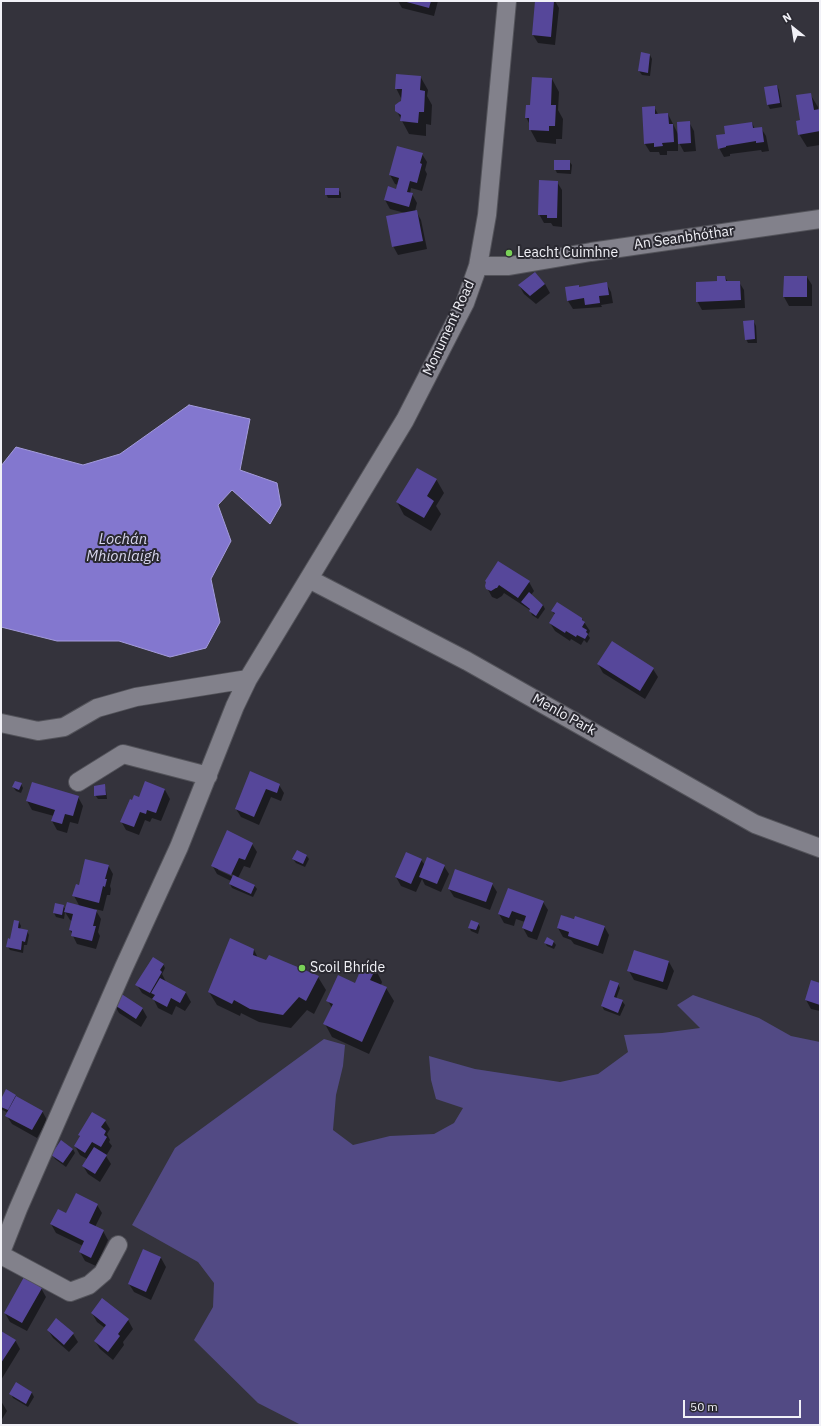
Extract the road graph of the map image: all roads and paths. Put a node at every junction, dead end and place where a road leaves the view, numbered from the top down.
1 (507, 1) edge
2 (820, 219) edge
3 (478, 266) junction
4 (309, 579) junction
5 (248, 680) junction
6 (1, 723) edge
7 (208, 776) junction
8 (78, 782) dead end
9 (820, 848) edge
10 (118, 1245) dead end
11 (1, 1252) edge
12 (1, 1255) edge

1 - 3 street, Monument Road
2 - 3 street, An Seanbhóthar
3 - 4 street, Monument Road
4 - 5 street, Monument Road
4 - 9 street, Menlo Park
5 - 6 street
5 - 7 street, Monument Road
7 - 8 street
7 - 11 street, Monument Road
10 - 12 street

